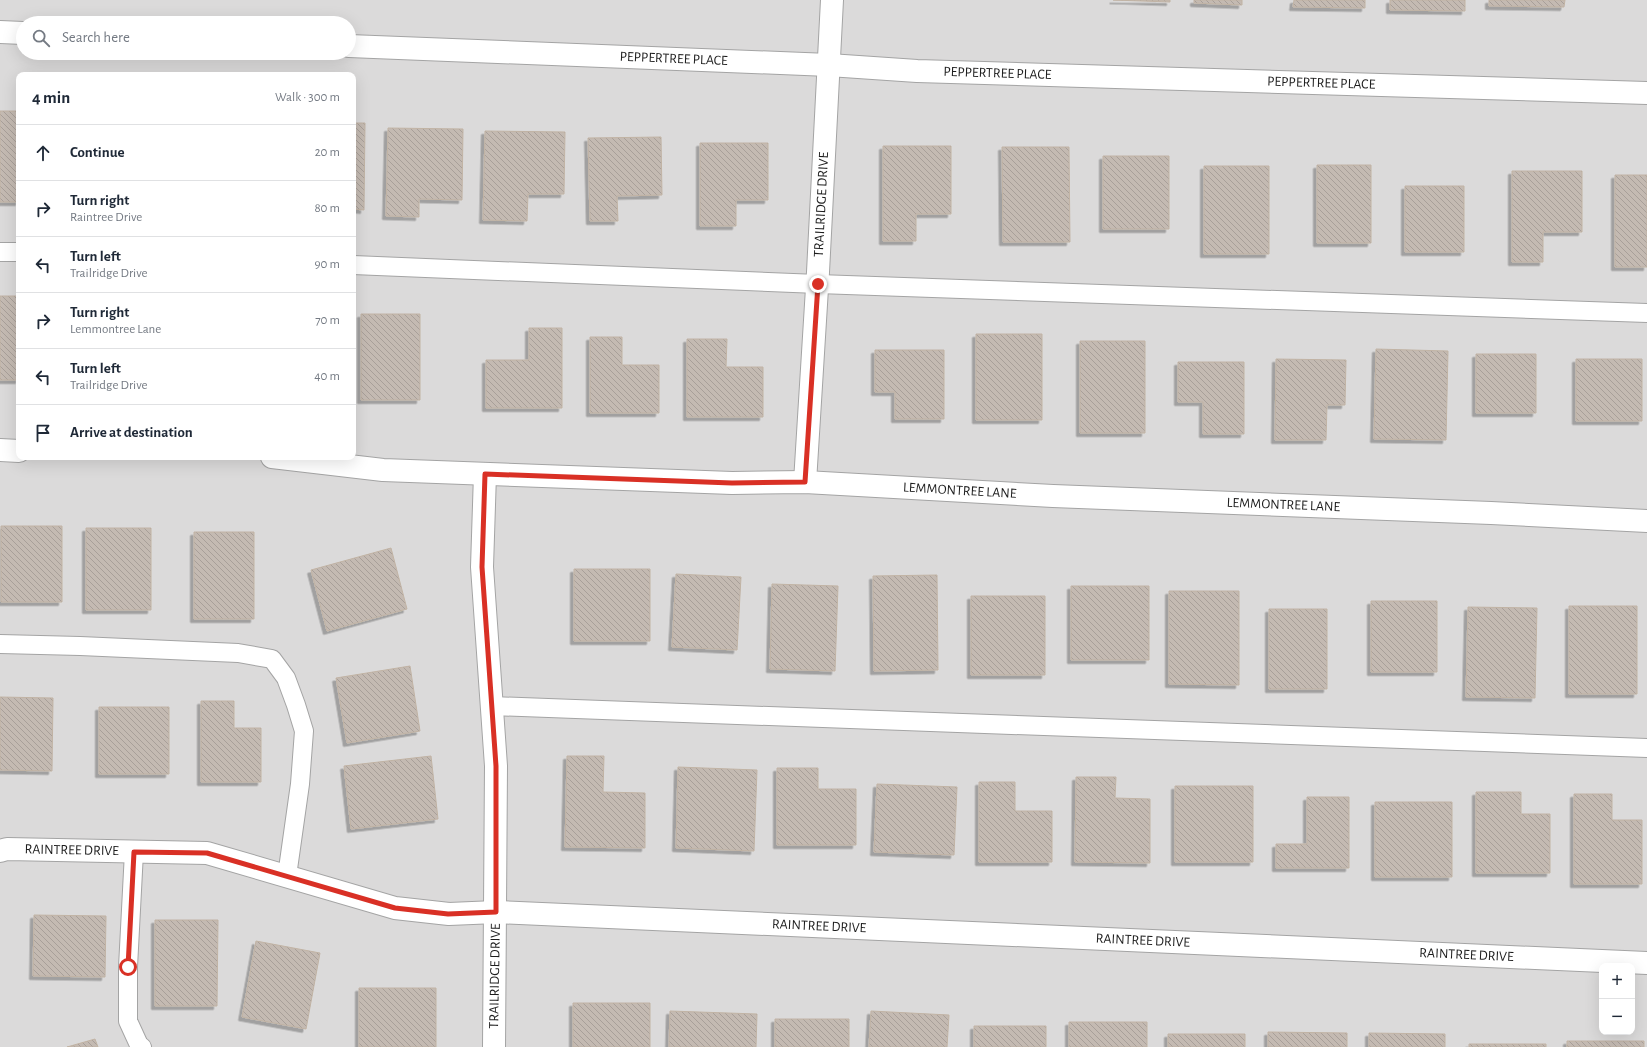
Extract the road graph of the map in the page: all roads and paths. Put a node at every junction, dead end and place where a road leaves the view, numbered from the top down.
1 (832, 0) edge
2 (0, 32) edge
3 (16, 33) edge
4 (356, 46) edge
5 (829, 65) junction
6 (1647, 93) edge
7 (0, 252) edge
8 (16, 252) edge
9 (356, 265) edge
10 (818, 284) junction
11 (1647, 313) edge
12 (0, 450) edge
13 (16, 451) edge
14 (298, 460) edge
15 (485, 474) junction
16 (805, 482) junction
17 (1647, 521) edge
18 (0, 644) edge
19 (492, 706) junction
20 (1647, 748) edge
21 (0, 851) edge
22 (134, 852) junction
23 (287, 876) junction
24 (496, 912) junction
25 (1647, 963) edge
26 (142, 1047) edge
27 (494, 1047) edge

1 - 5 street, TRAILRIDGE DRIVE
2 - 3 street
4 - 5 street, PEPPERTREE PLACE
5 - 6 street, PEPPERTREE PLACE
5 - 10 street, TRAILRIDGE DRIVE
7 - 8 lane
9 - 10 lane
10 - 11 lane
10 - 16 street, TRAILRIDGE DRIVE
12 - 13 street
14 - 15 street, LEMMONTREE LANE
15 - 16 street, LEMMONTREE LANE
15 - 19 street, TRAILRIDGE DRIVE
16 - 17 street, LEMMONTREE LANE
18 - 23 lane
19 - 20 lane
19 - 24 street, TRAILRIDGE DRIVE
21 - 22 street, RAINTREE DRIVE
22 - 23 street, RAINTREE DRIVE
22 - 26 lane
23 - 24 street, RAINTREE DRIVE
24 - 25 street, RAINTREE DRIVE
24 - 27 street, TRAILRIDGE DRIVE

